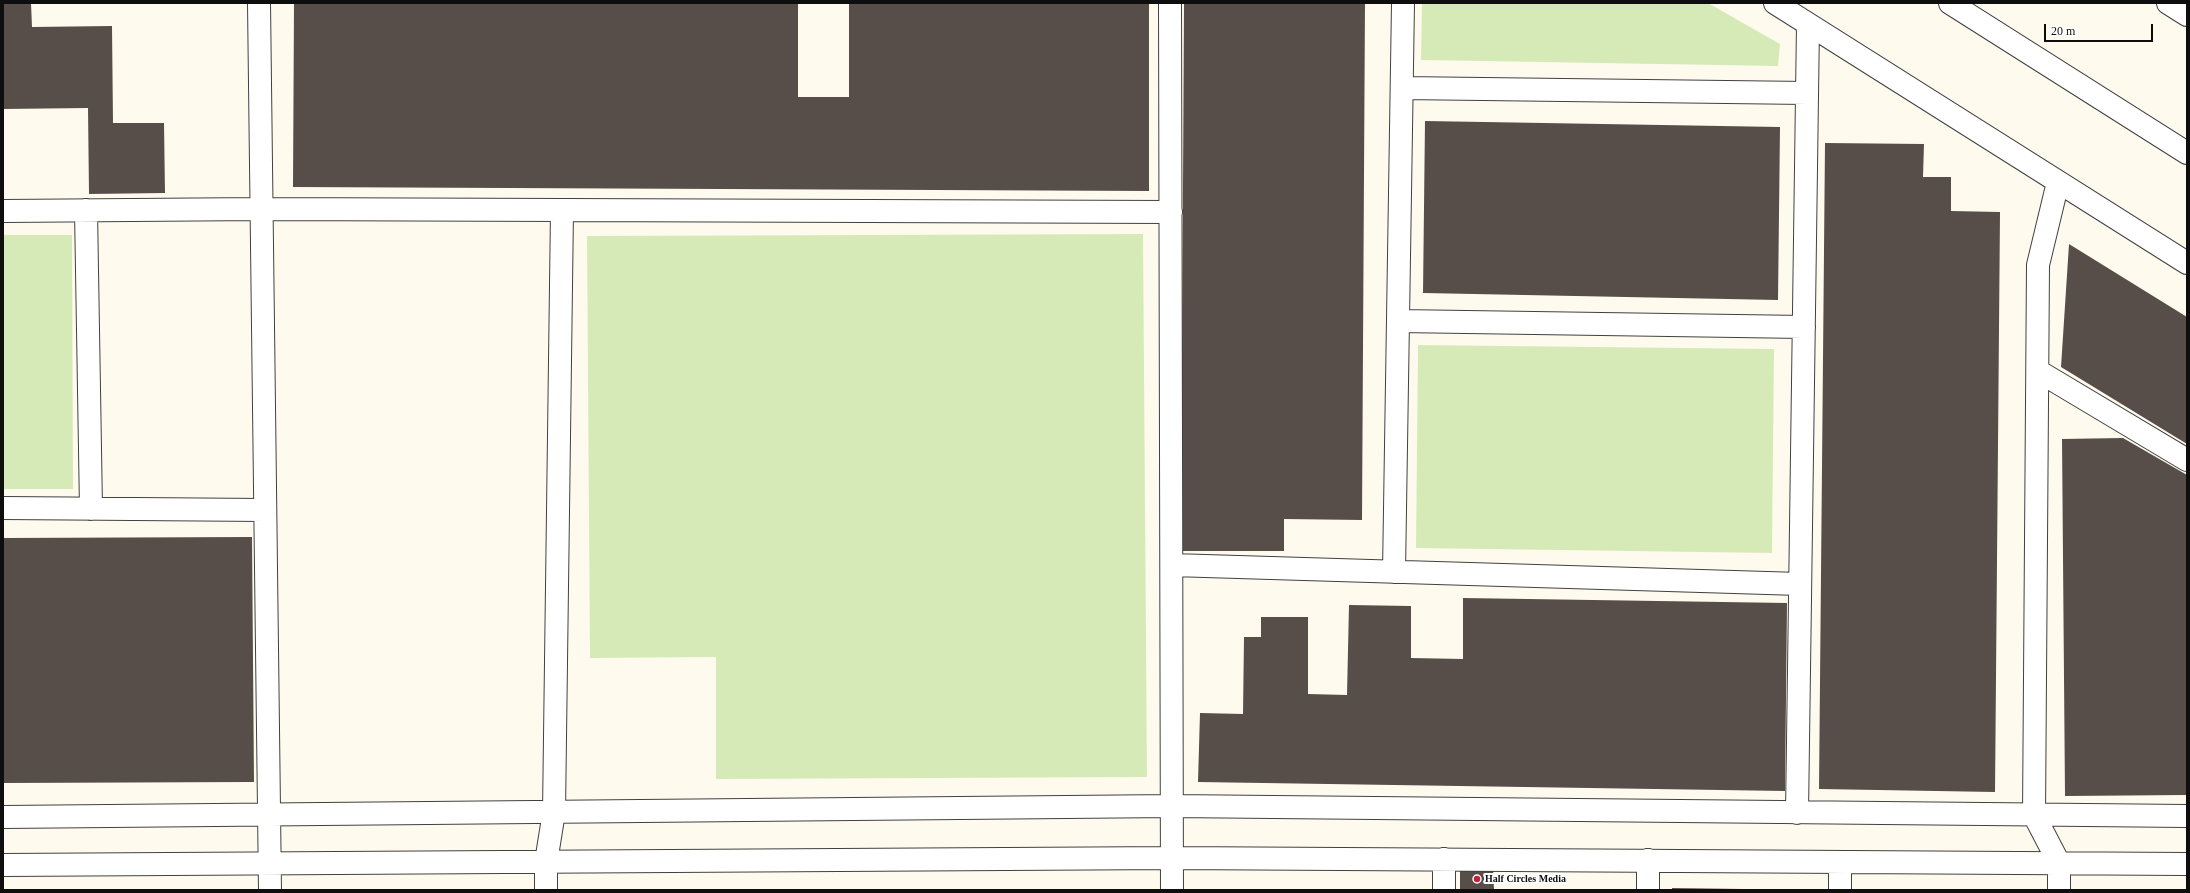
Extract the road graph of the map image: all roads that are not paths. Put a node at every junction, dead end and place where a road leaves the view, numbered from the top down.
1 (258, 3) edge
2 (1170, 3) edge
3 (1403, 3) edge
4 (1775, 3) edge
5 (1950, 3) edge
6 (2168, 3) edge
7 (2187, 15) edge
8 (1808, 24) junction
9 (1402, 88) junction
10 (1807, 92) junction
11 (2187, 153) edge
12 (2058, 182) junction
13 (261, 209) junction
14 (86, 210) junction
15 (562, 210) junction
16 (3, 211) edge
17 (1171, 212) junction
18 (2187, 263) edge
19 (1398, 321) junction
20 (1804, 327) junction
21 (2038, 371) junction
22 (2187, 460) edge
23 (3, 508) edge
24 (92, 509) junction
25 (265, 510) junction
26 (1172, 565) junction
27 (1394, 572) junction
28 (1800, 584) junction
29 (1172, 806) junction
30 (554, 812) junction
31 (1797, 813) junction
32 (268, 815) junction
33 (2034, 815) junction
34 (3, 816) edge
35 (2187, 816) edge
36 (1172, 858) junction
37 (1444, 859) junction
38 (1648, 860) junction
39 (546, 862) junction
40 (1840, 862) junction
41 (269, 863) junction
42 (2058, 863) junction
43 (2187, 864) edge
44 (3, 865) edge
45 (270, 890) edge
46 (546, 890) edge
47 (1172, 890) edge
48 (1444, 890) edge
49 (1648, 890) edge
50 (1840, 890) edge
51 (2059, 890) edge

1 - 13 street
2 - 17 street
3 - 9 street
4 - 8 street
5 - 11 street
6 - 7 street
8 - 10 street
8 - 12 street
9 - 10 street
9 - 19 street
10 - 20 street
12 - 18 street
12 - 21 street
13 - 14 street
13 - 15 street
13 - 25 street
14 - 16 street
14 - 24 street
15 - 17 street
15 - 30 street
17 - 26 street
19 - 20 street
19 - 27 street
20 - 28 street
21 - 22 street
21 - 33 street
23 - 24 street
24 - 25 street
25 - 32 street
26 - 27 street
26 - 29 street
27 - 28 street
28 - 31 street
29 - 30 street
29 - 31 street
29 - 36 street
30 - 32 street
30 - 39 street
31 - 33 street
32 - 34 street
32 - 41 street
33 - 35 street
33 - 42 street
36 - 37 street
36 - 39 street
36 - 47 street
37 - 38 street
37 - 48 street
38 - 40 street
38 - 49 street
39 - 41 street
39 - 46 street
40 - 42 street
40 - 50 street
41 - 44 street
41 - 45 street
42 - 43 street
42 - 51 street

